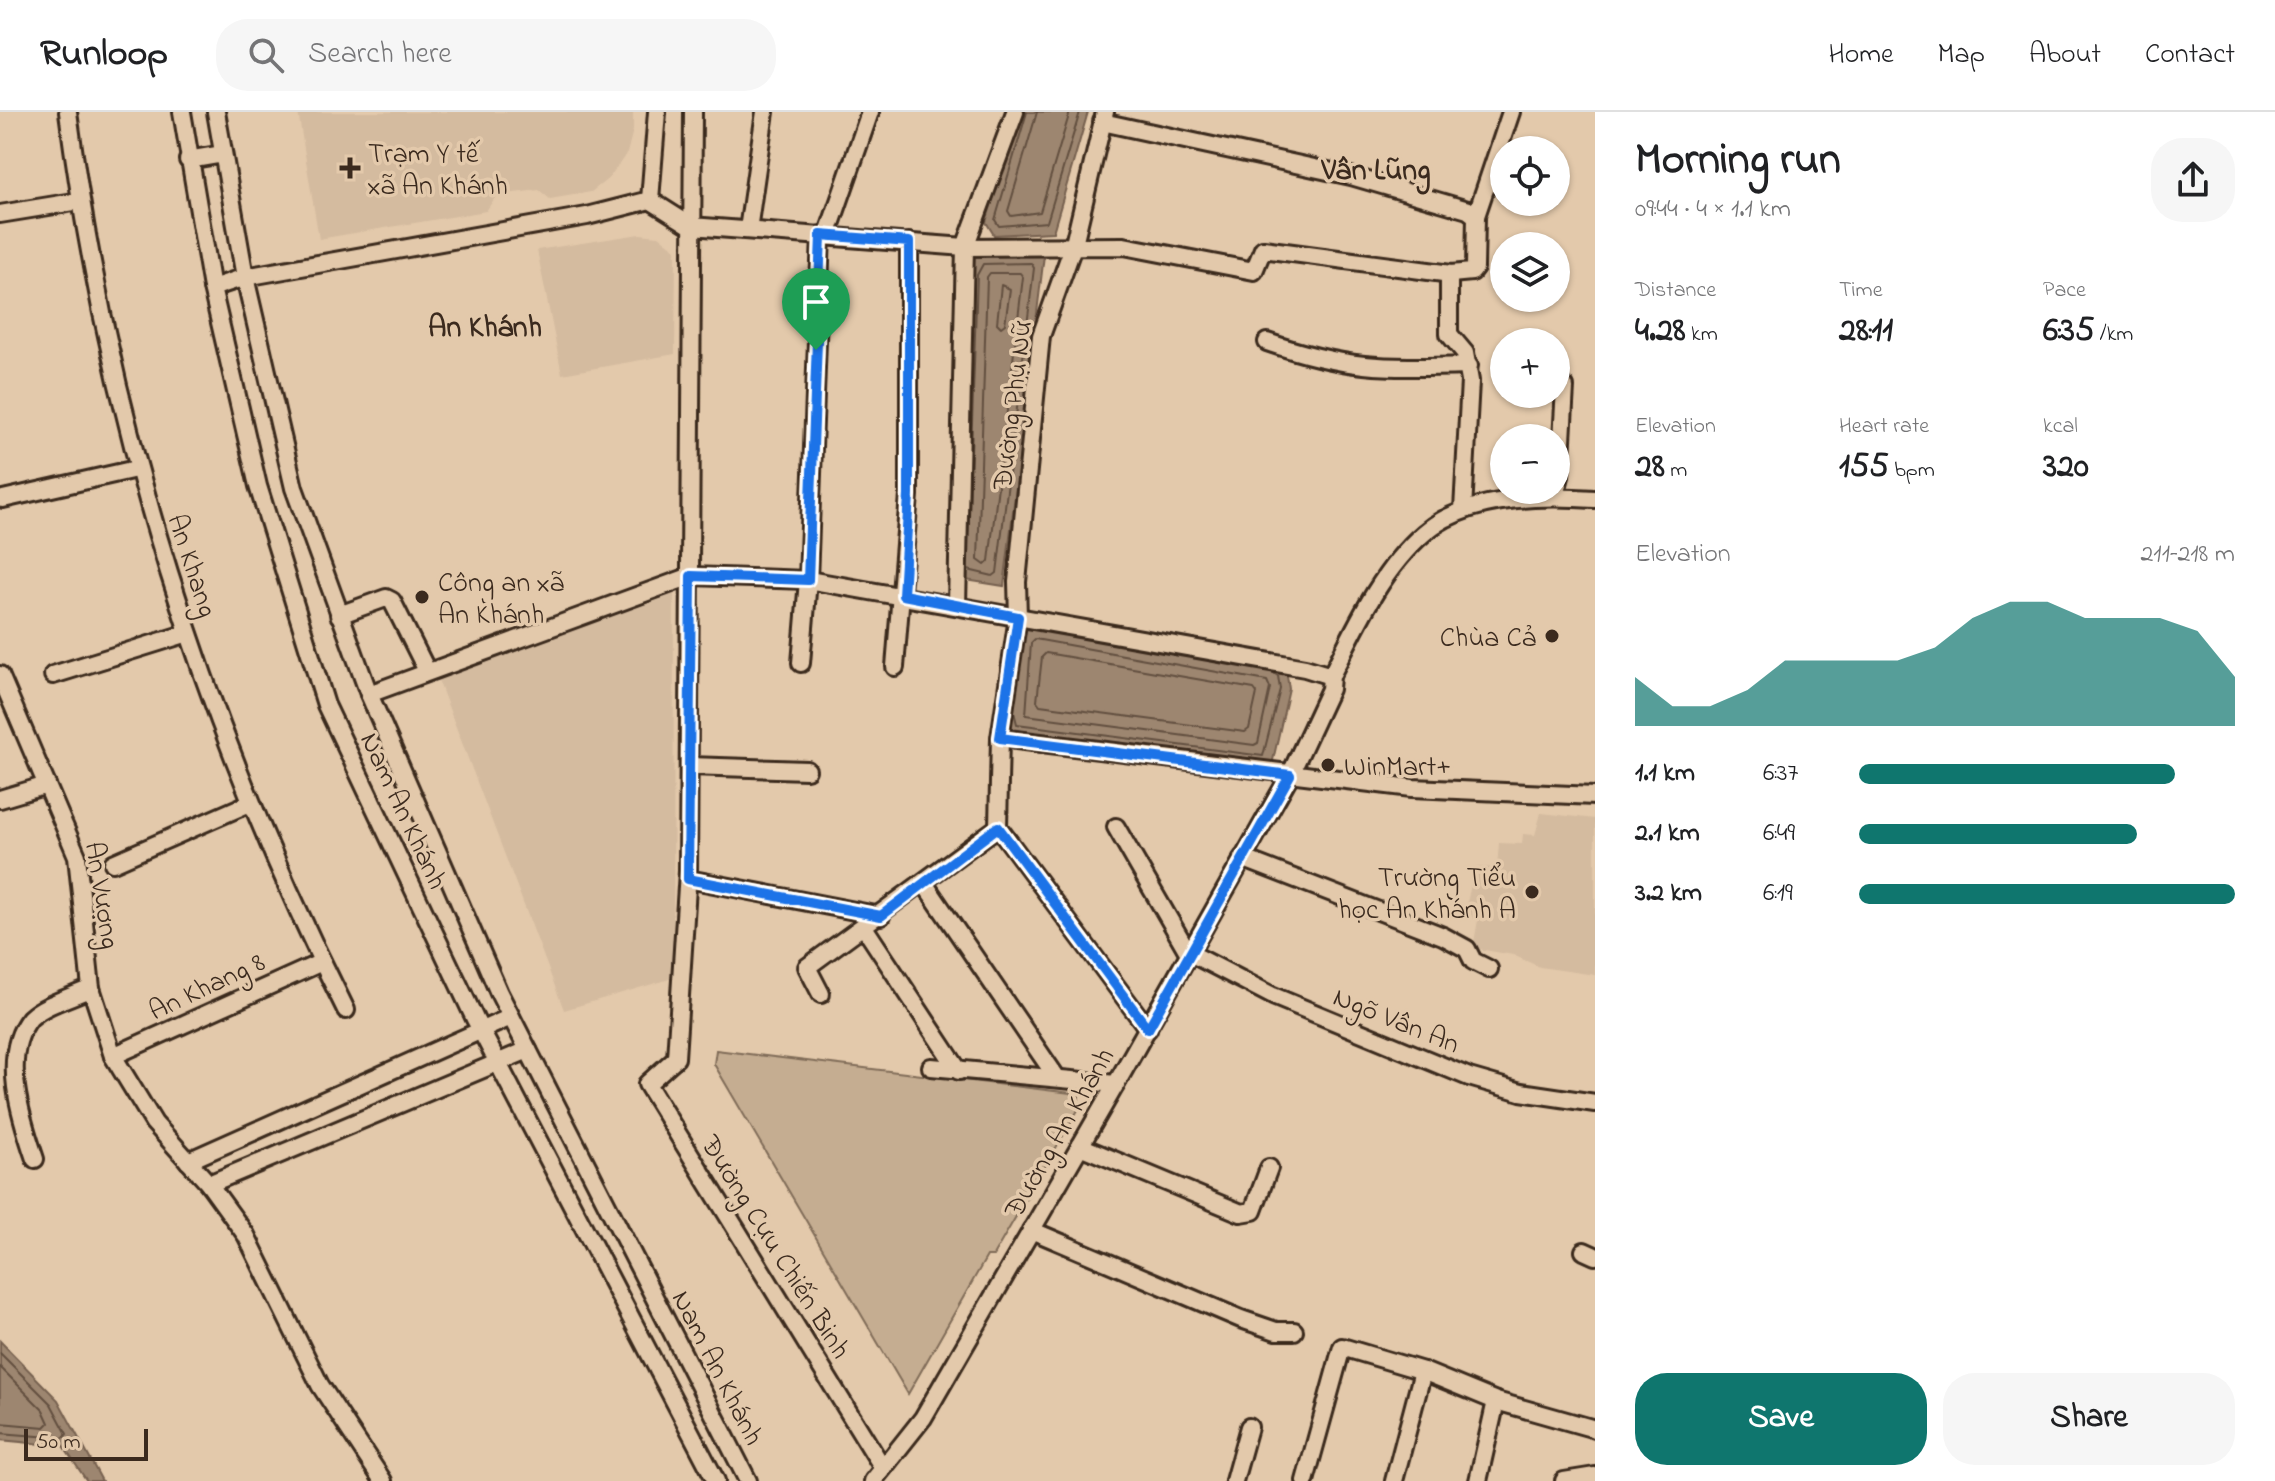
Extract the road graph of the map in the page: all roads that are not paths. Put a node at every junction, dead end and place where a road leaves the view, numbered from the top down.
1 (68, 112) edge
2 (182, 112) edge
3 (216, 112) edge
4 (657, 112) edge
5 (693, 112) edge
6 (765, 112) edge
7 (870, 112) edge
8 (1015, 112) edge
9 (1511, 112) edge
10 (1103, 117) edge
11 (223, 154) junction
12 (188, 160) junction
13 (650, 200) junction
14 (80, 201) junction
15 (0, 214) edge
16 (1476, 216) junction
17 (691, 226) junction
18 (748, 230) junction
19 (824, 236) junction
20 (909, 242) junction
21 (1074, 244) junction
22 (965, 247) junction
23 (1451, 274) junction
24 (245, 277) junction
25 (212, 288) junction
26 (1267, 342) dead end
27 (1469, 366) junction
28 (136, 469) junction
29 (1570, 497) edge
30 (3, 499) dead end
31 (1595, 499) edge
32 (1502, 504) edge
33 (1463, 510) junction
34 (691, 576) junction
35 (808, 580) junction
36 (903, 595) junction
37 (957, 605) junction
38 (339, 615) junction
39 (1018, 617) junction
40 (188, 633) junction
41 (801, 663) dead end
42 (895, 667) dead end
43 (427, 671) junction
44 (0, 675) edge
45 (53, 675) dead end
46 (1331, 676) junction
47 (369, 694) junction
48 (1000, 738) junction
49 (689, 766) junction
50 (807, 770) dead end
51 (1290, 775) junction
52 (47, 785) junction
53 (1595, 796) edge
54 (0, 799) edge
55 (250, 803) junction
56 (998, 827) junction
57 (1116, 827) dead end
58 (1242, 858) junction
59 (113, 863) dead end
60 (688, 879) junction
61 (924, 883) junction
62 (881, 916) junction
63 (864, 927) junction
64 (1188, 952) junction
65 (322, 962) junction
66 (1489, 969) dead end
67 (91, 988) junction
68 (821, 994) dead end
69 (346, 1010) dead end
70 (511, 1017) junction
71 (1148, 1029) junction
72 (481, 1032) junction
73 (528, 1050) junction
74 (113, 1056) junction
75 (498, 1064) junction
76 (931, 1067) dead end
77 (959, 1071) junction
78 (1057, 1078) junction
79 (1116, 1084) junction
80 (1595, 1103) edge
81 (1080, 1146) junction
82 (35, 1159) dead end
83 (188, 1161) junction
84 (1269, 1168) dead end
85 (209, 1184) junction
86 (1031, 1230) junction
87 (1294, 1331) dead end
88 (1423, 1371) junction
89 (1496, 1401) junction
90 (1249, 1427) dead end
91 (1595, 1429) edge
92 (878, 1474) edge
93 (1595, 1476) edge
94 (383, 1481) edge
95 (716, 1481) edge
96 (748, 1481) edge
97 (1234, 1481) edge
98 (1305, 1481) edge
99 (1394, 1481) edge
100 (1478, 1481) edge
101 (1564, 1481) edge

1 - 14 street, An Khang
2 - 12 street, Nam An Khánh
3 - 11 street, Nam An Khánh
4 - 13 street
5 - 17 street
6 - 18 street
7 - 19 street
8 - 22 street
9 - 16 street
10 - 16 street
10 - 21 street, Đường Phụ Nữ
11 - 12 street
11 - 24 street, Nam An Khánh
12 - 25 street, Nam An Khánh
13 - 17 street
13 - 24 street
14 - 15 street
14 - 28 street, An Khang
16 - 23 street
17 - 18 street
17 - 34 street
18 - 19 street
19 - 20 street
19 - 35 street
20 - 22 street
20 - 36 street
21 - 22 street
21 - 23 street
21 - 39 street, Đường Phụ Nữ
22 - 37 street
23 - 27 street
24 - 25 street
24 - 38 street, Nam An Khánh
25 - 72 street, Nam An Khánh
26 - 27 street
27 - 33 street
28 - 30 street
28 - 40 street, An Khang
29 - 31 street
32 - 33 street
33 - 46 street, Đường An Khánh
34 - 35 street
34 - 43 street
34 - 49 street
35 - 36 street
35 - 41 street
36 - 37 street
36 - 42 street
37 - 39 street
38 - 43 street
38 - 47 street, Nam An Khánh
39 - 46 street
39 - 48 street, Đường Phụ Nữ
40 - 45 street
40 - 55 street, An Khang
43 - 47 street
44 - 52 street, An Vượng
46 - 51 street, Đường An Khánh
47 - 70 street, Nam An Khánh
48 - 51 street
48 - 56 street, Đường Phụ Nữ
49 - 50 street
49 - 60 street
51 - 53 street
51 - 58 street, Đường An Khánh
52 - 54 street
52 - 67 street, An Vượng
55 - 59 street
55 - 65 street, An Khang
56 - 61 street
56 - 71 street
57 - 64 street
58 - 64 street, Đường An Khánh
58 - 66 street
60 - 62 street
60 - 92 street, Đường Cựu Chiến Binh
61 - 62 street
61 - 78 street
62 - 63 street
63 - 68 street
63 - 77 street
64 - 71 street, Đường An Khánh
64 - 80 street, Ngõ Vân An
65 - 69 street, An Khang
65 - 74 street, An Khang 8
67 - 74 street, An Vượng
67 - 82 street
70 - 72 street
70 - 73 street, Nam An Khánh
71 - 79 street, Đường An Khánh
72 - 75 street, Nam An Khánh
72 - 83 street
73 - 75 street
73 - 96 street, Nam An Khánh
74 - 83 street, An Vượng
75 - 85 street
75 - 95 street, Nam An Khánh
76 - 77 street
77 - 78 street
78 - 79 street
79 - 81 street, Đường An Khánh
81 - 84 street
81 - 86 street, Đường An Khánh
83 - 85 street, An Vượng
85 - 94 street, An Vượng
86 - 87 street
86 - 92 street, Đường An Khánh
88 - 89 street
88 - 98 street
88 - 99 street
89 - 91 street
89 - 100 street
90 - 97 street
93 - 101 street

